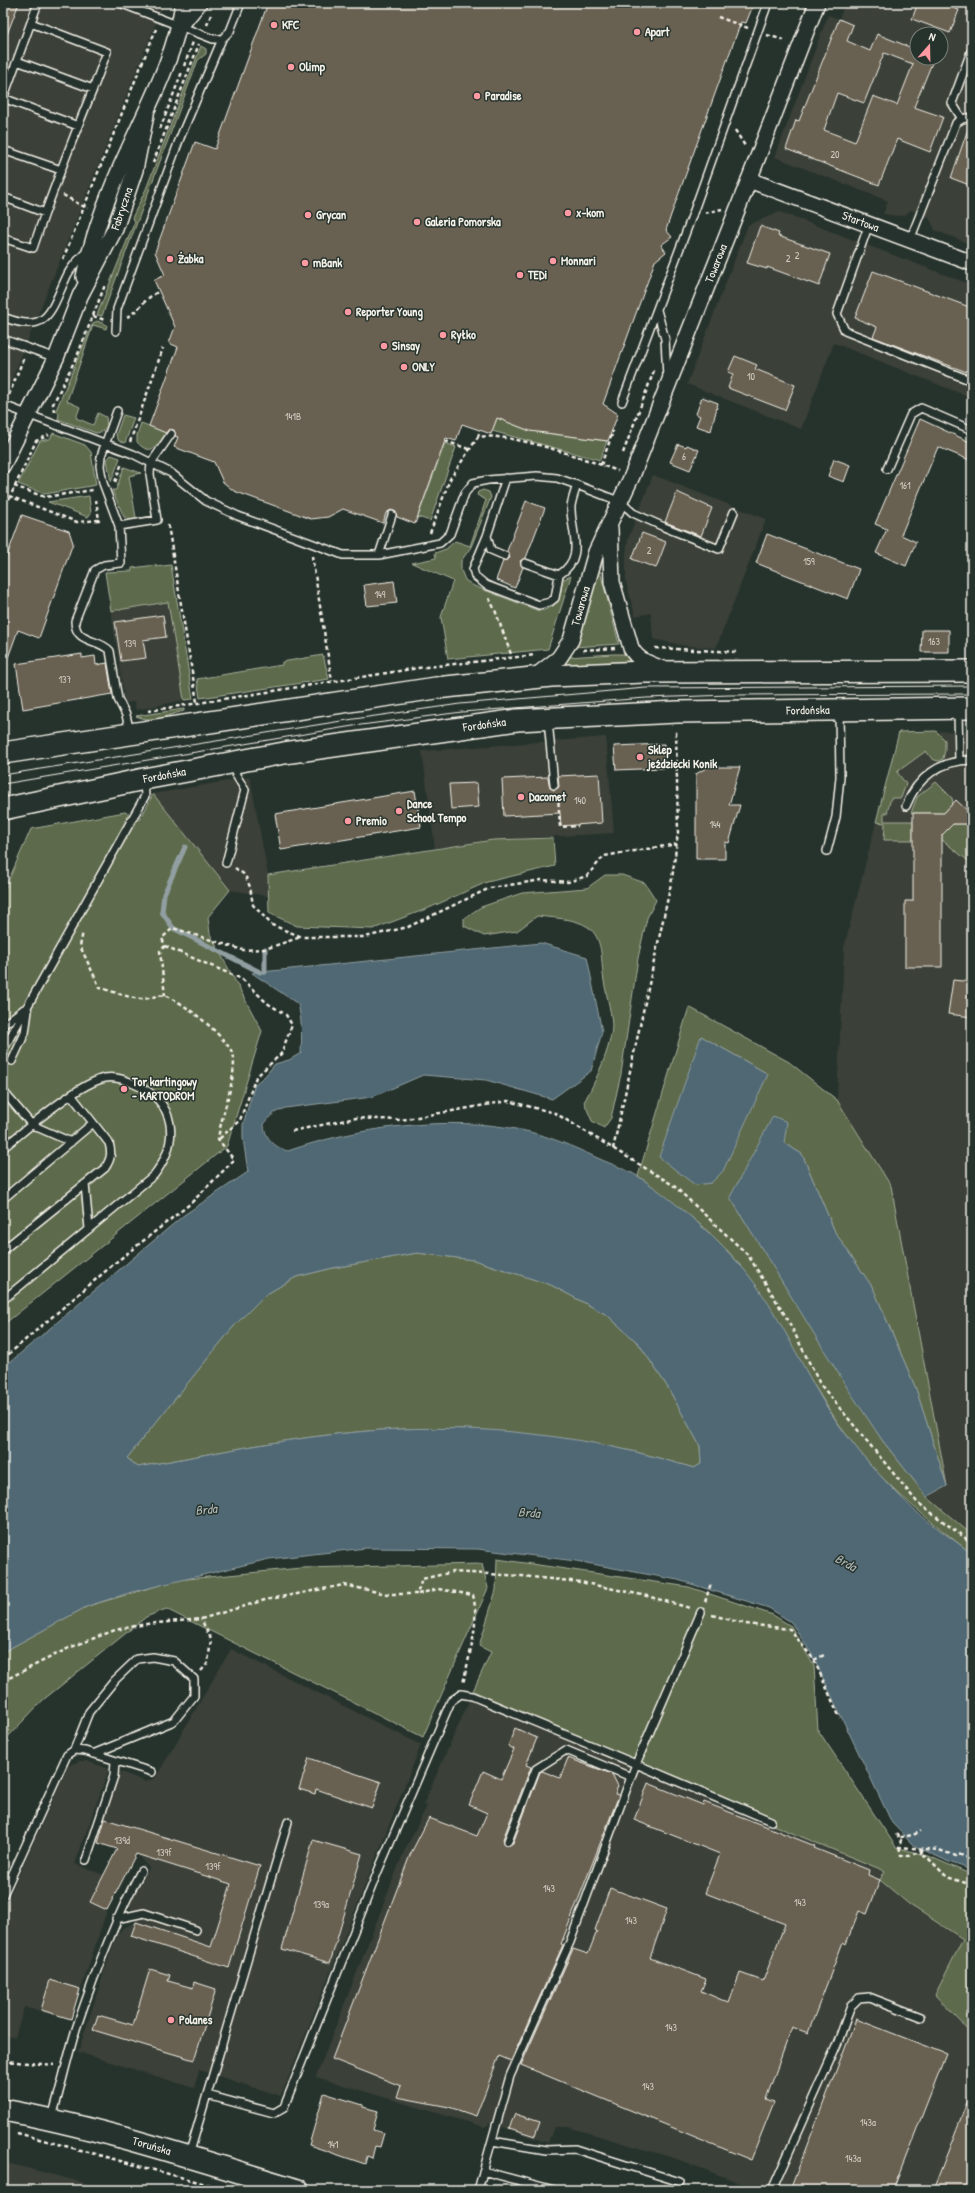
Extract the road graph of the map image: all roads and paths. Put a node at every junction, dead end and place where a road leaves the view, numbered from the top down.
1 (38, 3) edge
2 (120, 3) edge
3 (183, 3) edge
4 (198, 3) edge
5 (241, 3) edge
6 (768, 3) edge
7 (817, 3) edge
8 (718, 17) dead end
9 (160, 19) junction
10 (31, 23) junction
11 (180, 27) junction
12 (758, 32) junction
13 (197, 33) junction
14 (222, 39) junction
15 (787, 49) dead end
16 (972, 49) edge
17 (17, 61) junction
18 (93, 89) junction
19 (3, 98) edge
20 (146, 115) junction
21 (972, 118) edge
22 (727, 119) junction
23 (962, 119) junction
24 (78, 126) junction
25 (159, 132) dead end
26 (750, 142) dead end
27 (3, 150) edge
28 (61, 170) junction
29 (750, 180) junction
30 (3, 198) edge
31 (726, 204) dead end
32 (724, 208) junction
33 (45, 213) junction
34 (692, 216) junction
35 (722, 216) dead end
36 (869, 224) junction
37 (3, 238) edge
38 (910, 240) junction
39 (91, 246) junction
40 (972, 263) edge
41 (61, 264) dead end
42 (80, 296) junction
43 (657, 310) junction
44 (3, 316) edge
45 (116, 331) dead end
46 (3, 339) edge
47 (665, 339) junction
48 (28, 348) junction
49 (56, 358) junction
50 (972, 381) edge
51 (668, 386) junction
52 (622, 402) dead end
53 (4, 405) edge
54 (117, 411) dead end
55 (29, 414) junction
56 (480, 430) dead end
57 (972, 430) edge
58 (612, 432) dead end
59 (171, 434) dead end
60 (478, 437) dead end
61 (445, 441) dead end
62 (105, 444) junction
63 (469, 449) dead end
64 (622, 455) dead end
65 (122, 463) dead end
66 (152, 463) junction
67 (619, 463) dead end
68 (3, 465) edge
69 (601, 465) dead end
70 (887, 469) dead end
71 (616, 470) dead end
72 (506, 478) junction
73 (577, 485) junction
74 (14, 486) dead end
75 (104, 488) junction
76 (94, 490) junction
77 (9, 496) dead end
78 (621, 502) junction
79 (734, 512) dead end
80 (392, 515) dead end
81 (611, 521) junction
82 (119, 526) junction
83 (487, 536) junction
84 (312, 555) dead end
85 (379, 555) junction
86 (505, 556) dead end
87 (524, 563) dead end
88 (475, 576) junction
89 (559, 576) junction
90 (512, 657) dead end
91 (972, 671) edge
92 (671, 672) junction
93 (533, 678) junction
94 (332, 681) dead end
95 (965, 708) edge
96 (839, 709) junction
97 (677, 712) junction
98 (548, 718) junction
99 (130, 732) junction
100 (52, 745) junction
101 (3, 746) edge
102 (3, 753) edge
103 (960, 760) junction
104 (972, 760) edge
105 (233, 762) junction
106 (144, 778) junction
107 (556, 789) joint
108 (906, 806) dead end
109 (3, 809) edge
110 (578, 826) dead end
111 (677, 844) junction
112 (827, 851) dead end
113 (226, 863) joint
114 (84, 924) dead end
115 (302, 937) junction
116 (165, 946) junction
117 (165, 996) junction
118 (29, 1005) junction
119 (3, 1025) edge
120 (3, 1050) edge
121 (12, 1061) dead end
122 (3, 1091) edge
123 (72, 1096) junction
124 (93, 1123) junction
125 (32, 1125) junction
126 (292, 1131) dead end
127 (218, 1139) junction
128 (71, 1142) junction
129 (3, 1148) edge
130 (613, 1148) junction
131 (85, 1184) junction
132 (3, 1198) edge
133 (89, 1229) junction
134 (3, 1250) edge
135 (3, 1300) edge
136 (3, 1359) edge
137 (972, 1543) edge
138 (711, 1583) dead end
139 (417, 1594) junction
140 (701, 1612) junction
141 (201, 1619) junction
142 (826, 1654) dead end
143 (814, 1660) junction
144 (194, 1679) junction
145 (3, 1682) edge
146 (461, 1694) junction
147 (840, 1718) dead end
148 (74, 1750) junction
149 (93, 1754) junction
150 (115, 1761) junction
151 (636, 1764) junction
152 (152, 1772) dead end
153 (631, 1777) junction
154 (771, 1821) dead end
155 (288, 1822) dead end
156 (921, 1831) dead end
157 (896, 1834) dead end
158 (900, 1837) junction
159 (508, 1841) dead end
160 (899, 1847) junction
161 (924, 1849) junction
162 (86, 1860) dead end
163 (972, 1866) edge
164 (141, 1871) dead end
165 (972, 1885) edge
166 (3, 1895) edge
167 (116, 1919) junction
168 (196, 1930) dead end
169 (921, 2017) dead end
170 (3, 2061) edge
171 (66, 2066) junction
172 (207, 2095) junction
173 (3, 2110) edge
174 (52, 2120) junction
175 (11, 2132) dead end
176 (492, 2140) junction
177 (188, 2157) junction
178 (484, 2171) junction
179 (680, 2182) dead end
180 (228, 2190) edge
181 (298, 2190) edge
182 (478, 2190) edge
183 (554, 2190) edge
184 (772, 2190) edge

1 - 10 lane
2 - 9 lane
3 - 11 street, Fabryczna
4 - 11 street, Fabryczna
5 - 14 lane
6 - 12 lane
7 - 29 street, Towarowa
8 - 12 path
9 - 11 lane
9 - 41 path
10 - 17 lane
10 - 18 lane
11 - 13 lane
11 - 20 street, Fabryczna
12 - 15 path
12 - 22 lane
13 - 14 lane
13 - 25 path
14 - 45 lane
16 - 23 lane
17 - 18 lane
17 - 19 lane
18 - 24 lane
19 - 24 lane
20 - 39 street, Fabryczna
20 - 42 street, Fabryczna
21 - 23 lane
22 - 26 path
22 - 34 lane
23 - 38 lane
24 - 28 lane
27 - 28 lane
28 - 33 lane
29 - 36 street, Startowa
29 - 51 street, Towarowa
30 - 33 lane
31 - 32 path
32 - 34 path
32 - 35 path
33 - 37 lane
34 - 43 lane
36 - 38 street, Startowa
36 - 50 lane
38 - 40 street, Startowa
39 - 42 street, Fabryczna
39 - 44 lane
42 - 49 street, Fabryczna
43 - 47 lane
43 - 52 lane
46 - 48 lane
47 - 51 lane
47 - 64 path
48 - 49 lane
48 - 53 path
49 - 55 street, Fabryczna
51 - 78 street, Towarowa
53 - 55 lane
54 - 62 lane
55 - 62 lane
55 - 68 street, Fabryczna
56 - 60 path
57 - 70 lane
58 - 69 path
59 - 66 lane
61 - 63 path
62 - 66 lane
62 - 75 lane
65 - 75 path
66 - 82 lane
66 - 85 lane
67 - 71 path
72 - 73 lane
72 - 83 lane
72 - 85 lane
73 - 78 lane
73 - 89 lane
74 - 76 path
75 - 76 path
75 - 82 lane
76 - 77 path
78 - 79 lane
78 - 81 street, Towarowa
80 - 85 lane
81 - 92 street, Towarowa
81 - 93 street, Towarowa
82 - 99 lane
83 - 86 lane
83 - 88 lane
84 - 94 path
87 - 89 lane
88 - 89 lane
88 - 90 path
91 - 92 main road
92 - 93 main road
93 - 99 main road
95 - 96 main road, Fordońska
95 - 103 lane
96 - 97 main road, Fordońska
96 - 112 lane
97 - 98 main road, Fordońska
97 - 111 path
98 - 105 main road, Fordońska
98 - 107 lane
99 - 100 main road
100 - 101 street
100 - 102 main road
103 - 104 lane
103 - 108 lane
105 - 106 main road, Fordońska
105 - 113 lane
106 - 109 main road, Fordońska
106 - 118 lane
107 - 110 path
111 - 115 path
111 - 130 path
113 - 115 path
114 - 117 path
115 - 116 path
116 - 117 path
116 - 127 path
117 - 127 path
118 - 119 lane
118 - 120 lane
118 - 121 lane
122 - 125 lane
123 - 124 lane
123 - 125 lane
123 - 133 lane
124 - 128 lane
124 - 131 lane
125 - 128 lane
125 - 129 lane
126 - 130 path
127 - 136 path
128 - 132 lane
130 - 137 path
131 - 133 lane
131 - 134 lane
133 - 135 lane
138 - 140 path
139 - 140 path
139 - 141 path
139 - 146 path
140 - 143 path
140 - 151 lane
141 - 144 path
141 - 145 path
142 - 143 path
143 - 147 path
144 - 148 lane
144 - 149 lane
146 - 151 lane
146 - 172 lane
148 - 149 lane
148 - 166 lane
149 - 150 lane
150 - 152 lane
150 - 162 lane
151 - 153 lane
151 - 154 lane
153 - 159 lane
153 - 176 lane
155 - 172 lane
156 - 158 path
157 - 158 path
158 - 160 path
160 - 161 path
160 - 161 path
161 - 163 path
161 - 165 path
164 - 167 lane
167 - 168 lane
167 - 171 lane
169 - 184 lane
170 - 171 path
171 - 174 lane
172 - 177 lane
173 - 174 main road, Toruńska
174 - 177 main road, Toruńska
175 - 180 path
176 - 178 lane
176 - 179 lane
177 - 181 main road, Toruńska
178 - 182 lane
178 - 183 lane

